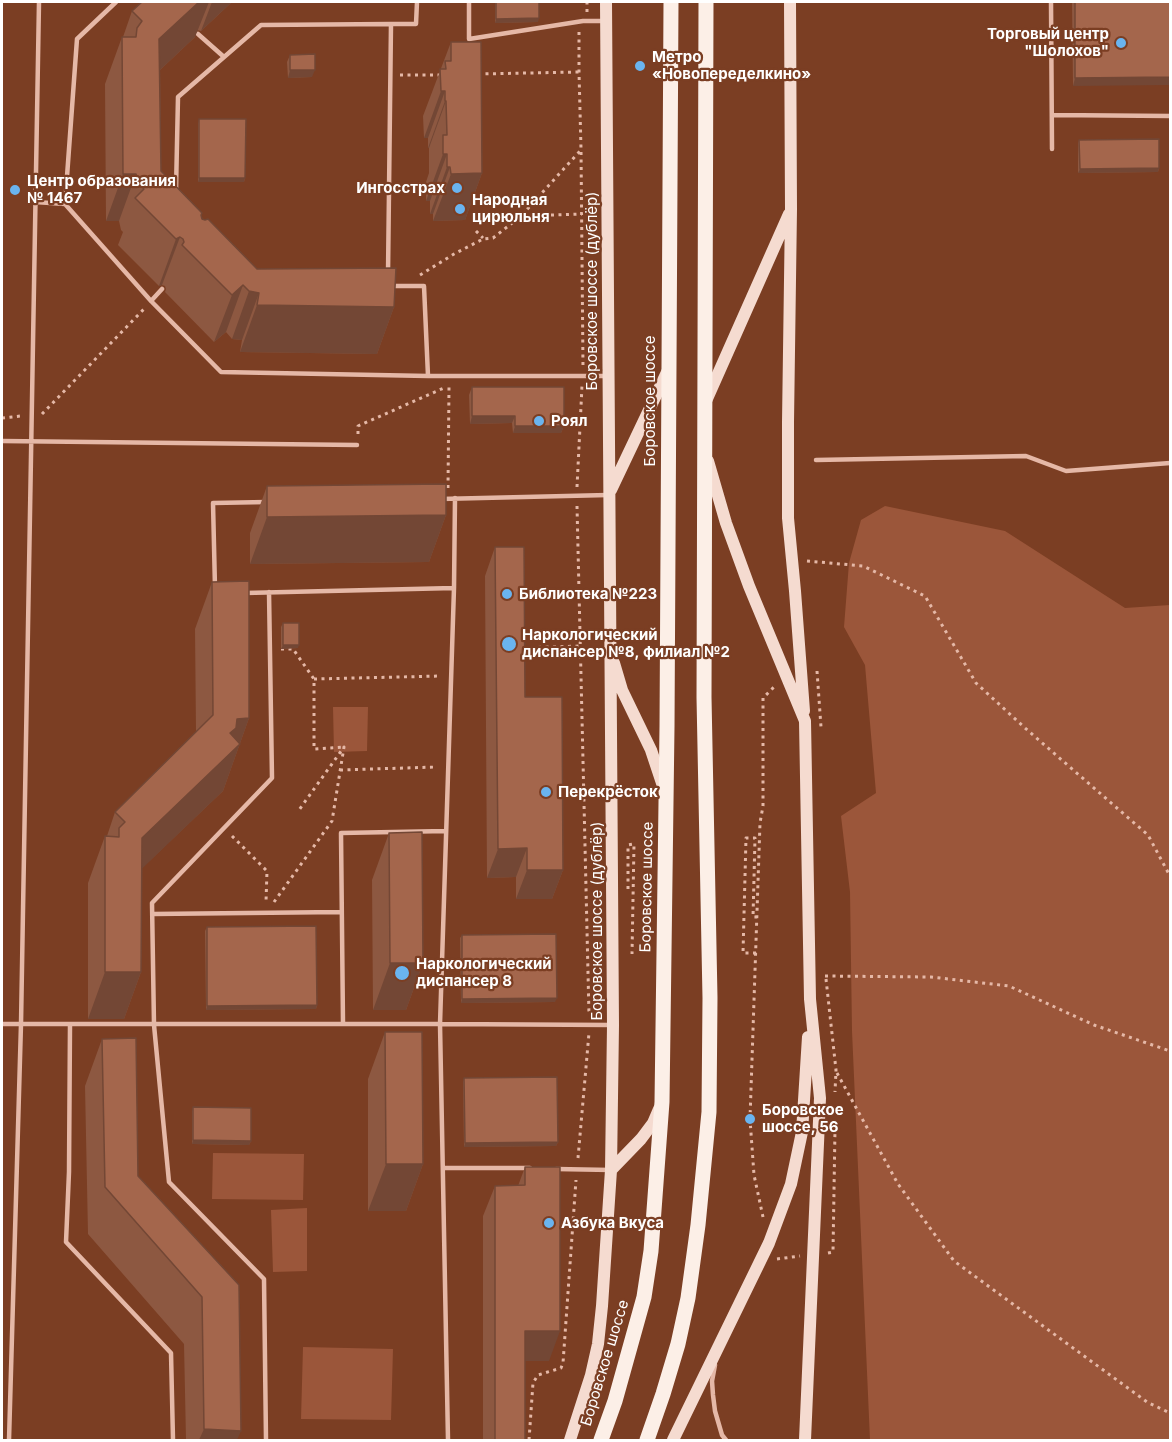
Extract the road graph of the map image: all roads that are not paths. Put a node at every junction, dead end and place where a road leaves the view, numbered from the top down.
1 (39, 2) edge
2 (116, 2) edge
3 (417, 2) edge
4 (469, 2) edge
5 (606, 2) edge
6 (671, 2) edge
7 (706, 2) edge
8 (790, 2) edge
9 (1051, 2) edge
10 (606, 21) junction
11 (391, 24) junction
12 (198, 33) dead end
13 (224, 57) junction
14 (1052, 115) junction
15 (1170, 116) edge
16 (1052, 149) dead end
17 (176, 198) edge
18 (35, 202) junction
19 (65, 204) junction
20 (791, 209) junction
21 (388, 275) edge
22 (388, 286) edge
23 (162, 289) dead end
24 (151, 301) junction
25 (669, 369) junction
26 (428, 376) junction
27 (608, 376) junction
28 (704, 405) junction
29 (2, 441) edge
30 (31, 442) junction
31 (357, 445) road end
32 (704, 448) junction
33 (816, 460) dead end
34 (1170, 463) edge
35 (608, 495) junction
36 (454, 498) junction
37 (436, 499) edge
38 (272, 502) edge
39 (454, 588) junction
40 (269, 592) junction
41 (215, 593) edge
42 (237, 593) edge
43 (610, 647) junction
44 (805, 721) junction
45 (666, 796) junction
46 (446, 831) junction
47 (341, 912) junction
48 (153, 914) junction
49 (810, 999) junction
50 (2, 1024) edge
51 (21, 1024) junction
52 (70, 1024) junction
53 (342, 1024) junction
54 (440, 1024) junction
55 (154, 1025) junction
56 (613, 1025) junction
57 (662, 1102) junction
58 (443, 1168) junction
59 (537, 1168) edge
60 (549, 1168) edge
61 (611, 1170) junction
62 (719, 1346) junction
63 (9, 1440) edge
64 (172, 1440) edge
65 (266, 1440) edge
66 (448, 1440) edge
67 (570, 1440) edge
68 (601, 1440) edge
69 (646, 1440) edge
70 (673, 1440) edge
71 (726, 1440) edge
72 (806, 1440) edge

1 - 18 lane
2 - 19 lane
3 - 11 lane
4 - 10 lane
5 - 10 street, Боровское шоссе (дублёр)
6 - 25 main road, Боровское шоссе
7 - 28 main road
8 - 20 street
9 - 14 lane
10 - 27 street, Боровское шоссе (дублёр)
11 - 13 lane
11 - 21 lane
12 - 13 lane
13 - 17 lane
14 - 15 lane
14 - 16 lane
18 - 19 lane
18 - 30 lane
19 - 24 lane
20 - 28 street
20 - 44 street
22 - 26 lane
23 - 24 lane
24 - 26 lane
25 - 35 street
25 - 45 main road, Боровское шоссе
26 - 27 lane
27 - 35 street, Боровское шоссе (дублёр)
28 - 32 main road
29 - 30 lane
30 - 31 lane
30 - 51 lane
32 - 44 street
32 - 69 main road
33 - 34 lane
35 - 36 lane
35 - 43 street, Боровское шоссе (дублёр)
36 - 37 lane
36 - 39 lane
38 - 41 lane
39 - 40 lane
39 - 46 lane
40 - 42 lane
40 - 48 lane
43 - 45 street
43 - 56 street, Боровское шоссе (дублёр)
44 - 49 street
45 - 57 main road, Боровское шоссе
46 - 47 lane
46 - 54 lane
47 - 48 lane
47 - 53 lane
48 - 55 lane
49 - 62 street
49 - 72 street
50 - 51 lane
51 - 52 lane
51 - 63 lane
52 - 55 lane
52 - 64 lane
53 - 54 lane
53 - 55 lane
54 - 56 lane
54 - 58 lane
55 - 65 lane
56 - 61 street, Боровское шоссе (дублёр)
57 - 61 street
57 - 68 main road, Боровское шоссе
58 - 59 lane
58 - 66 lane
60 - 61 lane
61 - 67 street, Боровское шоссе (дублёр)
62 - 70 street
62 - 71 lane

